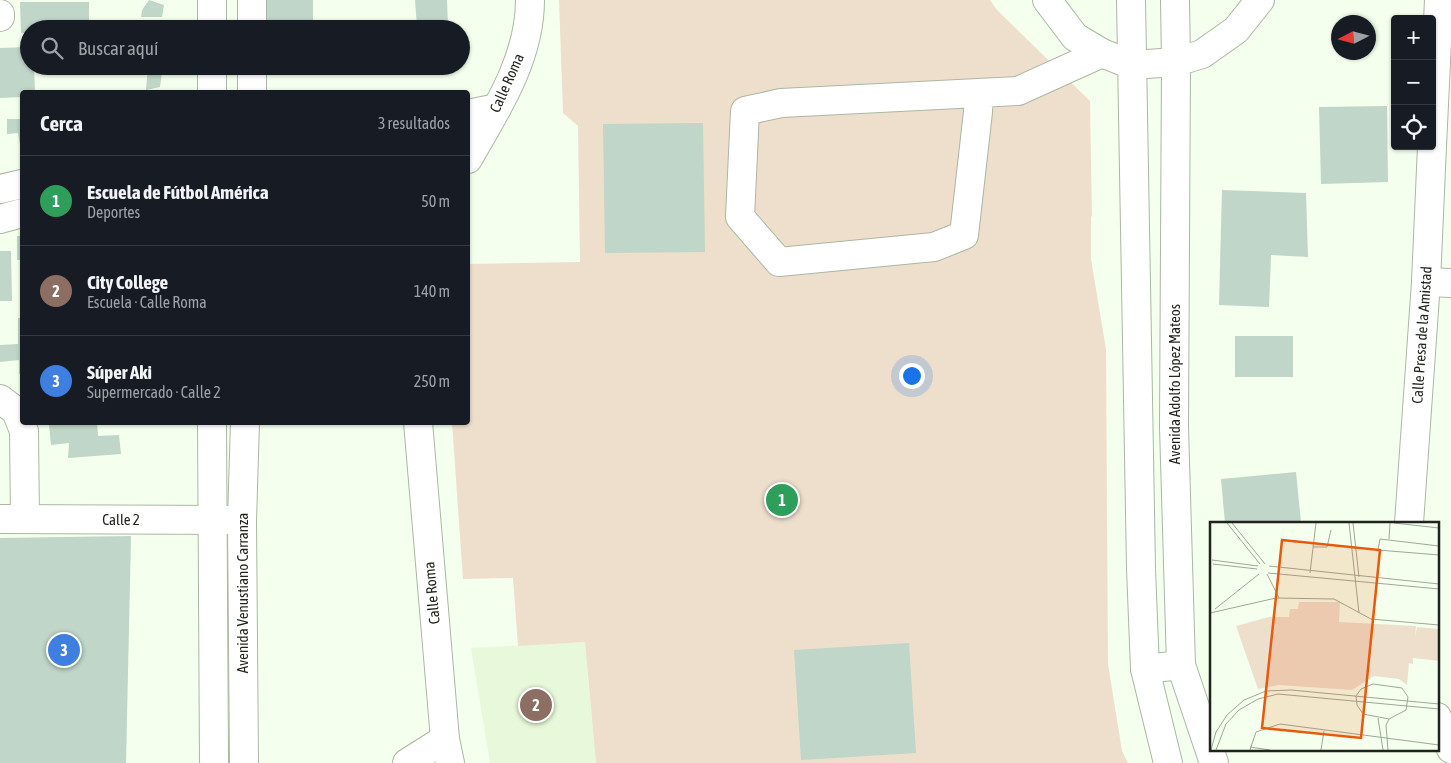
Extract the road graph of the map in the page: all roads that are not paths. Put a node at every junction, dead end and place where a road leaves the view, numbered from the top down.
1 (212, 0) edge
2 (252, 0) edge
3 (530, 0) edge
4 (1047, 0) edge
5 (1132, 0) edge
6 (1175, 0) edge
7 (1260, 0) edge
8 (1439, 0) edge
9 (212, 20) edge
10 (252, 20) edge
11 (1102, 53) junction
12 (1176, 62) junction
13 (1132, 65) junction
14 (212, 75) edge
15 (252, 75) edge
16 (212, 90) edge
17 (252, 90) edge
18 (979, 93) junction
19 (1434, 105) edge
20 (497, 108) junction
21 (470, 114) edge
22 (1432, 150) edge
23 (470, 155) edge
24 (20, 184) edge
25 (0, 189) edge
26 (20, 214) edge
27 (0, 219) edge
28 (1438, 283) edge
29 (0, 400) edge
30 (20, 420) edge
31 (22, 425) edge
32 (212, 425) edge
33 (245, 425) edge
34 (418, 425) edge
35 (13, 519) edge
36 (212, 520) junction
37 (242, 521) junction
38 (1409, 522) edge
39 (1181, 665) junction
40 (1145, 669) junction
41 (1438, 719) edge
42 (1451, 749) edge
43 (447, 756) edge
44 (214, 763) edge
45 (244, 763) edge
46 (407, 763) edge
47 (1168, 763) edge
48 (1214, 763) edge

1 - 9 street
2 - 10 street
3 - 20 street, Calle Roma
4 - 11 street
5 - 13 street
6 - 12 street, Avenida Adolfo López Mateos
7 - 12 street
8 - 19 street, Calle Presa de la Amistad
11 - 13 street
11 - 18 street
12 - 13 street
12 - 39 street, Avenida Adolfo López Mateos
13 - 40 street
14 - 16 street
15 - 17 street
18 - 18 street
20 - 21 street
20 - 23 street, Calle Roma
22 - 28 street, Calle Presa de la Amistad
24 - 25 street
26 - 27 street
28 - 38 street, Calle Presa de la Amistad
29 - 30 street
31 - 35 street
32 - 36 street, Avenida Venustiano Carranza
33 - 37 street, Avenida Venustiano Carranza
34 - 43 street, Calle Roma
35 - 36 street, Calle 2
36 - 37 street, Calle 2
36 - 44 street, Avenida Venustiano Carranza
37 - 45 street, Avenida Venustiano Carranza
39 - 40 street
39 - 48 street, Avenida Adolfo López Mateos
40 - 47 street
41 - 42 street
43 - 46 street

